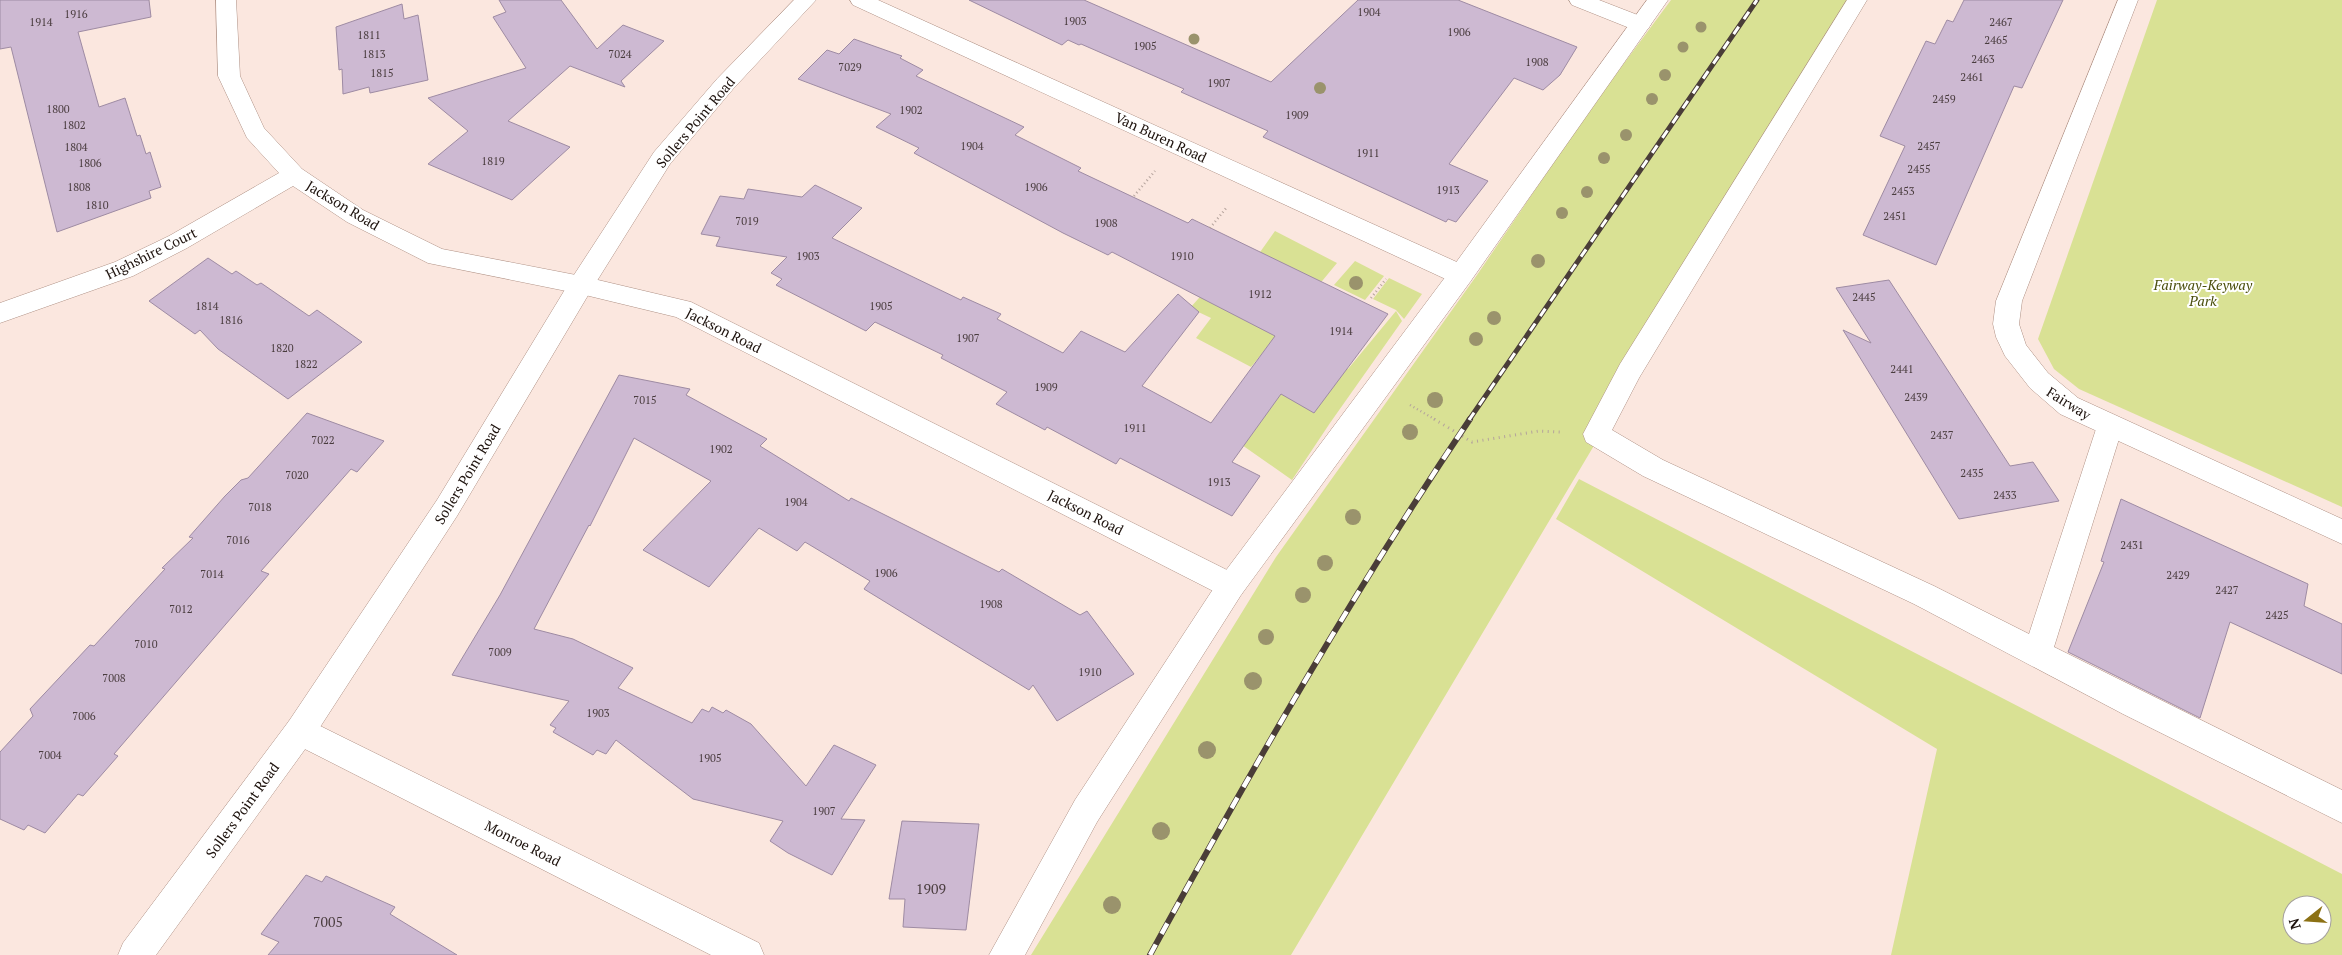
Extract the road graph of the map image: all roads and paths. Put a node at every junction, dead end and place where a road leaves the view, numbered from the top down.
1 (226, 0) edge
2 (806, 0) edge
3 (860, 0) edge
4 (1579, 0) edge
5 (1658, 0) edge
6 (1857, 0) edge
7 (2128, 0) edge
8 (1640, 24) junction
9 (1157, 169) dead end
10 (294, 175) junction
11 (1134, 196) dead end
12 (1229, 204) dead end
13 (1210, 228) dead end
14 (1461, 275) junction
15 (1386, 279) dead end
16 (581, 285) junction
17 (1371, 298) dead end
18 (0, 313) edge
19 (1370, 398) junction
20 (2110, 426) junction
21 (1596, 434) junction
22 (2342, 532) edge
23 (1232, 586) junction
24 (2037, 654) junction
25 (300, 731) junction
26 (2342, 808) edge
27 (134, 954) edge
28 (746, 955) edge
29 (1006, 955) edge

1 - 10 street, Jackson Road
2 - 16 street, Sollers Point Road
3 - 14 street, Van Buren Road
4 - 8 street
5 - 8 street
6 - 21 street
7 - 20 street, Fairway
8 - 14 street
9 - 11 path
10 - 16 street, Jackson Road
10 - 18 street, Highshire Court
12 - 13 path
14 - 19 street
15 - 17 path
16 - 23 street, Jackson Road
16 - 25 street, Sollers Point Road
19 - 21 path
19 - 23 street
20 - 22 street, Fairway
20 - 24 street
21 - 24 street
23 - 29 street
24 - 26 street
25 - 27 street, Sollers Point Road
25 - 28 street, Monroe Road

